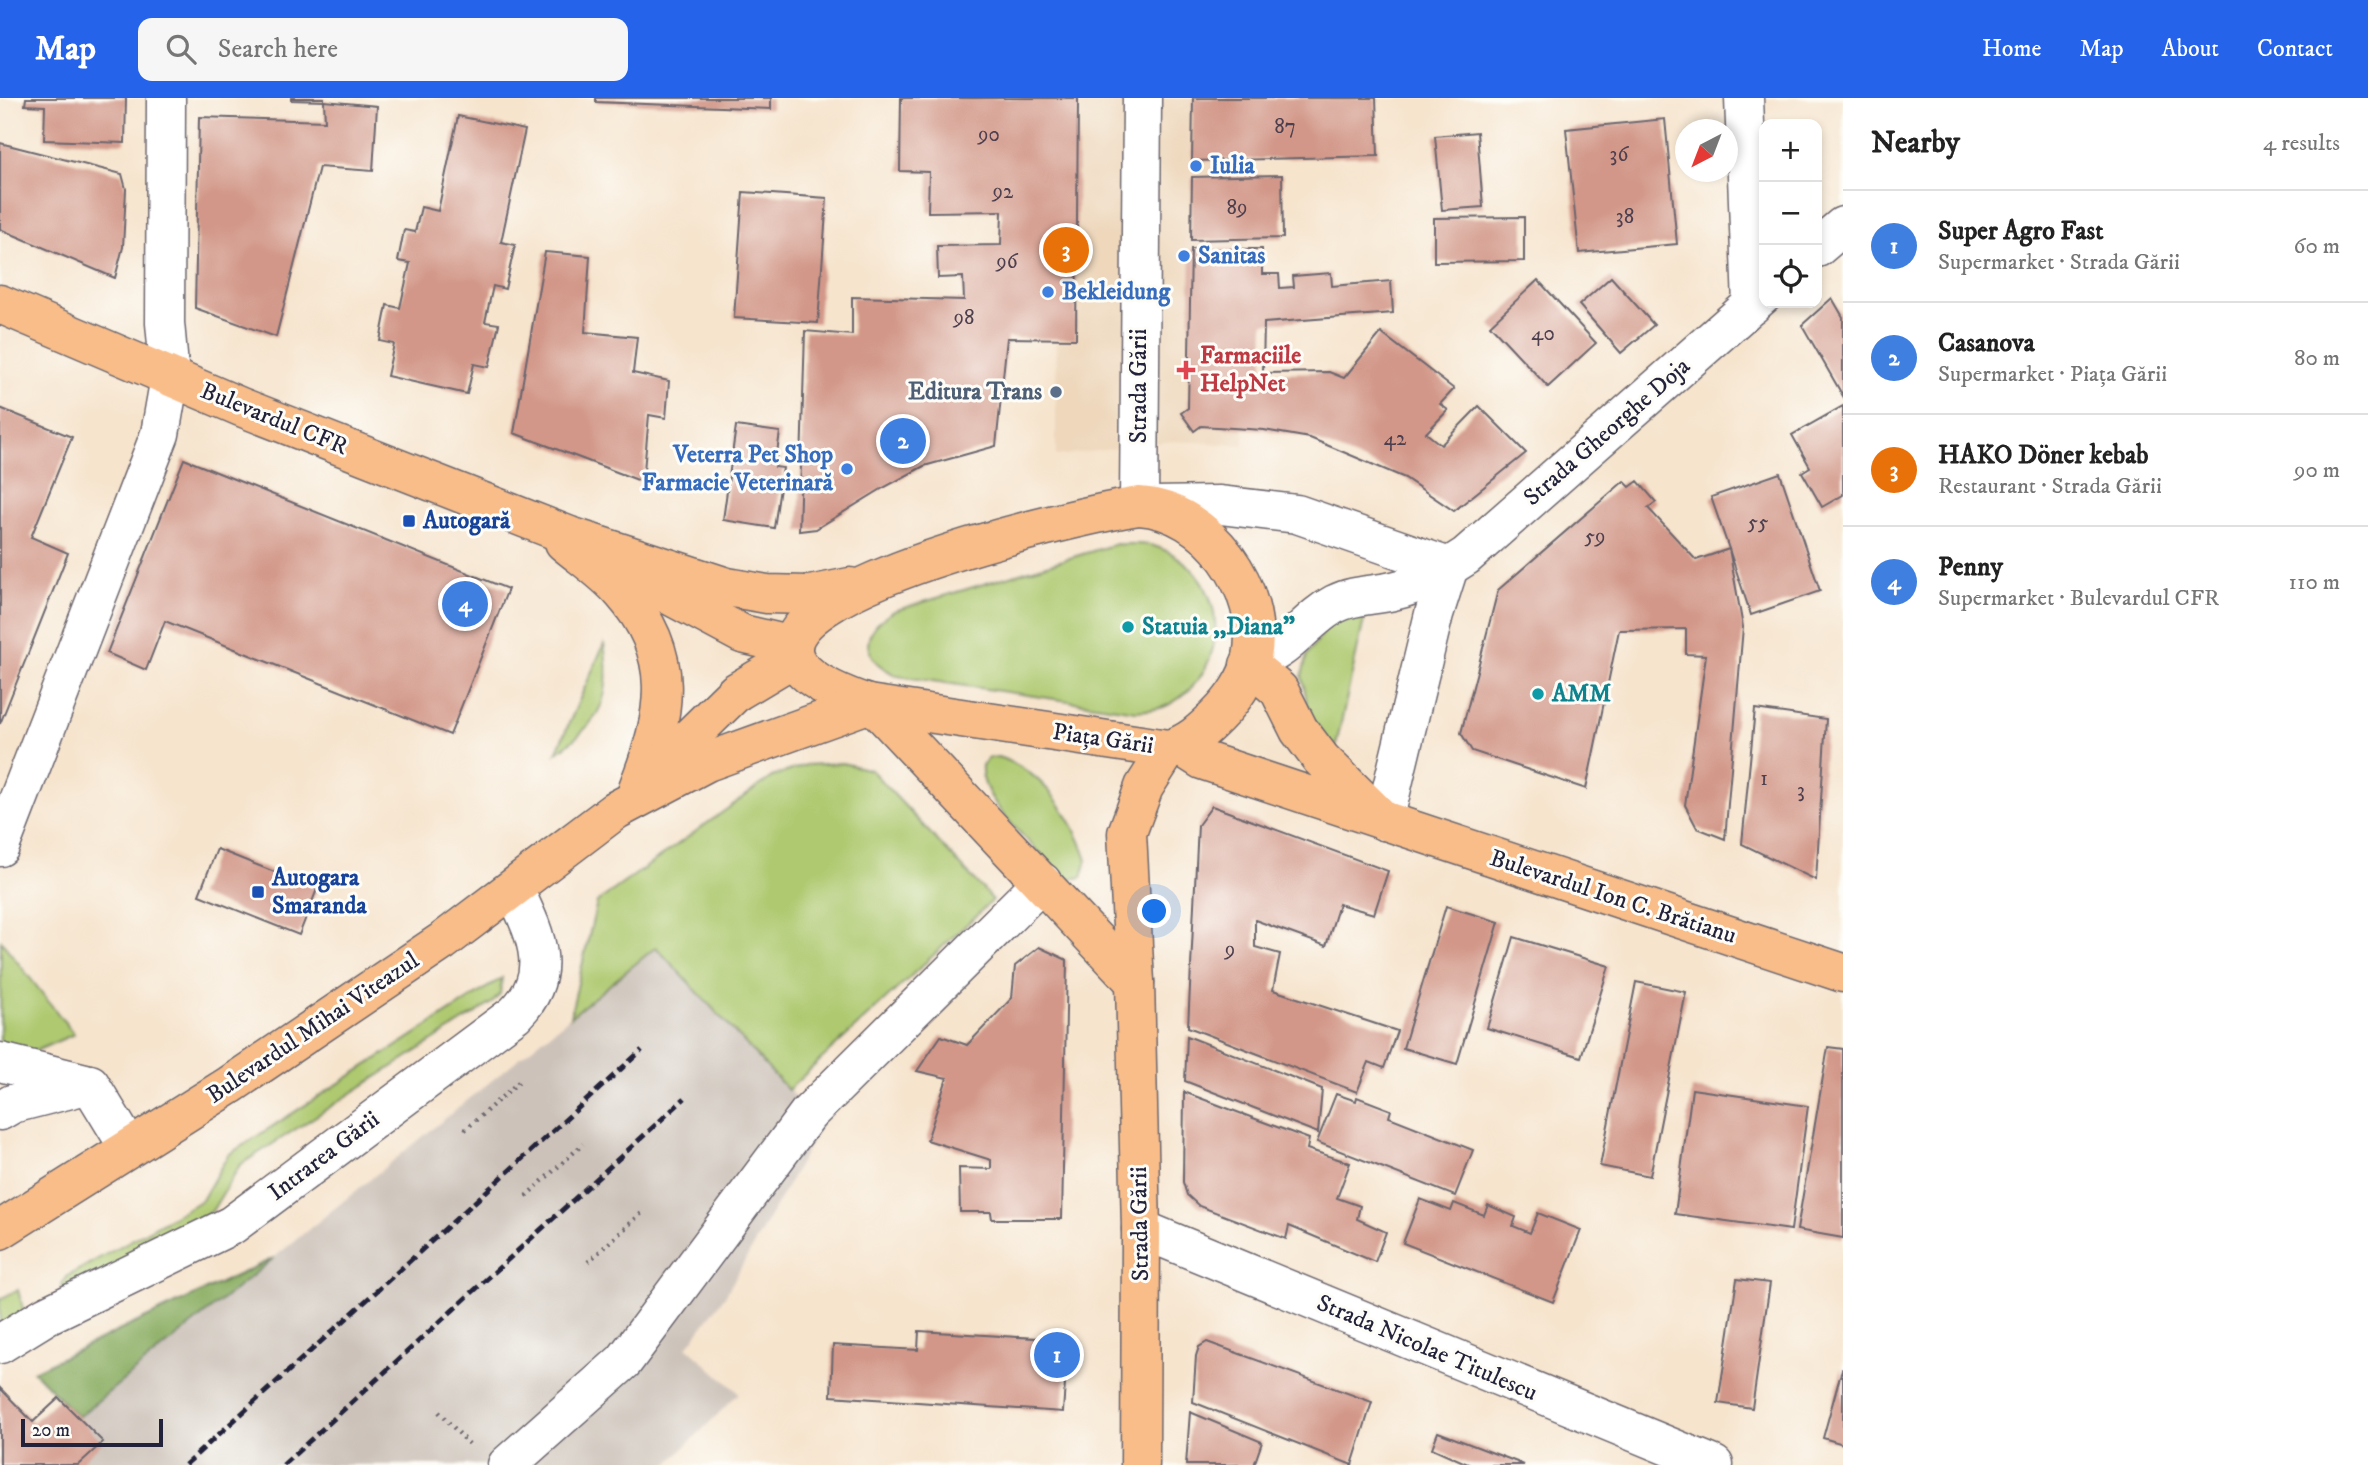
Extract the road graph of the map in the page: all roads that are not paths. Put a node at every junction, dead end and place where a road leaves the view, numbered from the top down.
1 (166, 98) edge
2 (1142, 98) edge
3 (1744, 98) edge
4 (1843, 226) edge
5 (1821, 245) edge
6 (1758, 300) edge
7 (0, 304) edge
8 (170, 377) junction
9 (1146, 506) junction
10 (550, 530) junction
11 (1449, 567) junction
12 (866, 585) junction
13 (793, 652) junction
14 (1250, 663) junction
15 (871, 705) junction
16 (1174, 747) junction
17 (627, 799) junction
18 (1384, 821) junction
19 (0, 847) edge
20 (1042, 882) junction
21 (514, 889) junction
22 (1843, 973) edge
23 (1135, 982) junction
24 (0, 1062) edge
25 (90, 1084) junction
26 (0, 1111) edge
27 (129, 1148) junction
28 (1141, 1229) junction
29 (0, 1230) edge
30 (0, 1344) edge
31 (491, 1457) edge
32 (1140, 1465) edge
33 (1714, 1465) edge

1 - 8 street
2 - 9 street, Strada Gării
3 - 6 street
4 - 5 street
6 - 11 street, Strada Gheorghe Doja
7 - 8 main road, Bulevardul CFR
8 - 10 main road, Bulevardul CFR
8 - 19 street
9 - 11 street
9 - 12 main road
9 - 14 main road, Piața Gării
10 - 12 main road, Bulevardul CFR
10 - 13 main road, Bulevardul CFR
10 - 17 main road
11 - 14 street, Strada Gheorghe Doja
11 - 18 street
12 - 13 main road
13 - 15 main road, Piața Gării
13 - 17 main road, Bulevardul Mihai Viteazul
14 - 16 main road, Piața Gării
14 - 18 main road, Bulevardul Ion C. Brătianu
15 - 16 main road, Piața Gării
15 - 17 main road, Bulevardul Mihai Viteazul
15 - 20 main road
16 - 18 main road, Bulevardul Ion C. Brătianu
16 - 23 main road, Strada Gării
17 - 21 main road, Bulevardul Mihai Viteazul
18 - 22 main road, Bulevardul Ion C. Brătianu
20 - 23 main road
20 - 31 street
21 - 27 main road, Bulevardul Mihai Viteazul
21 - 30 street, Intrarea Gării
23 - 28 main road, Strada Gării
24 - 25 street
25 - 26 street
25 - 27 street
27 - 29 main road, Bulevardul Mihai Viteazul
28 - 32 main road, Strada Gării
28 - 33 street, Strada Nicolae Titulescu

